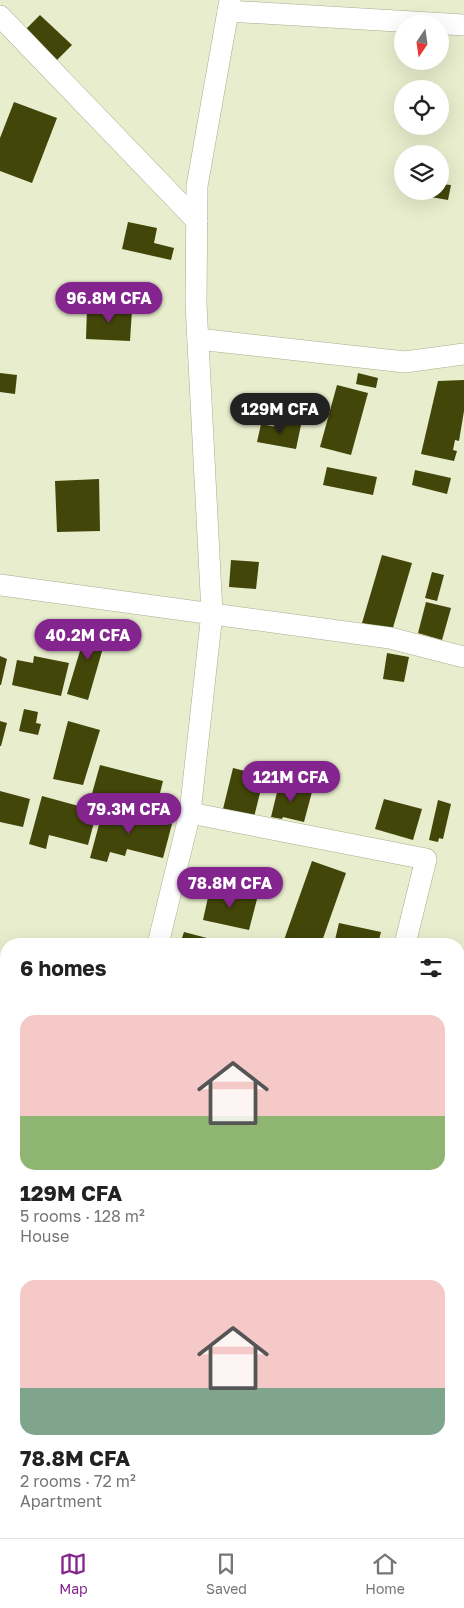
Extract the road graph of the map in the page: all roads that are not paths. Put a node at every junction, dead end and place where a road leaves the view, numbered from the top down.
1 (229, 6) edge
2 (0, 16) edge
3 (464, 25) edge
4 (197, 221) junction
5 (198, 339) junction
6 (464, 354) edge
7 (0, 585) edge
8 (212, 613) junction
9 (464, 657) edge
10 (190, 814) junction
11 (159, 938) edge
12 (406, 938) edge

1 - 3 street
1 - 4 street
2 - 4 street
4 - 5 street
5 - 6 street
5 - 8 street
7 - 8 street
8 - 9 street
8 - 10 street
10 - 11 street
10 - 12 street

